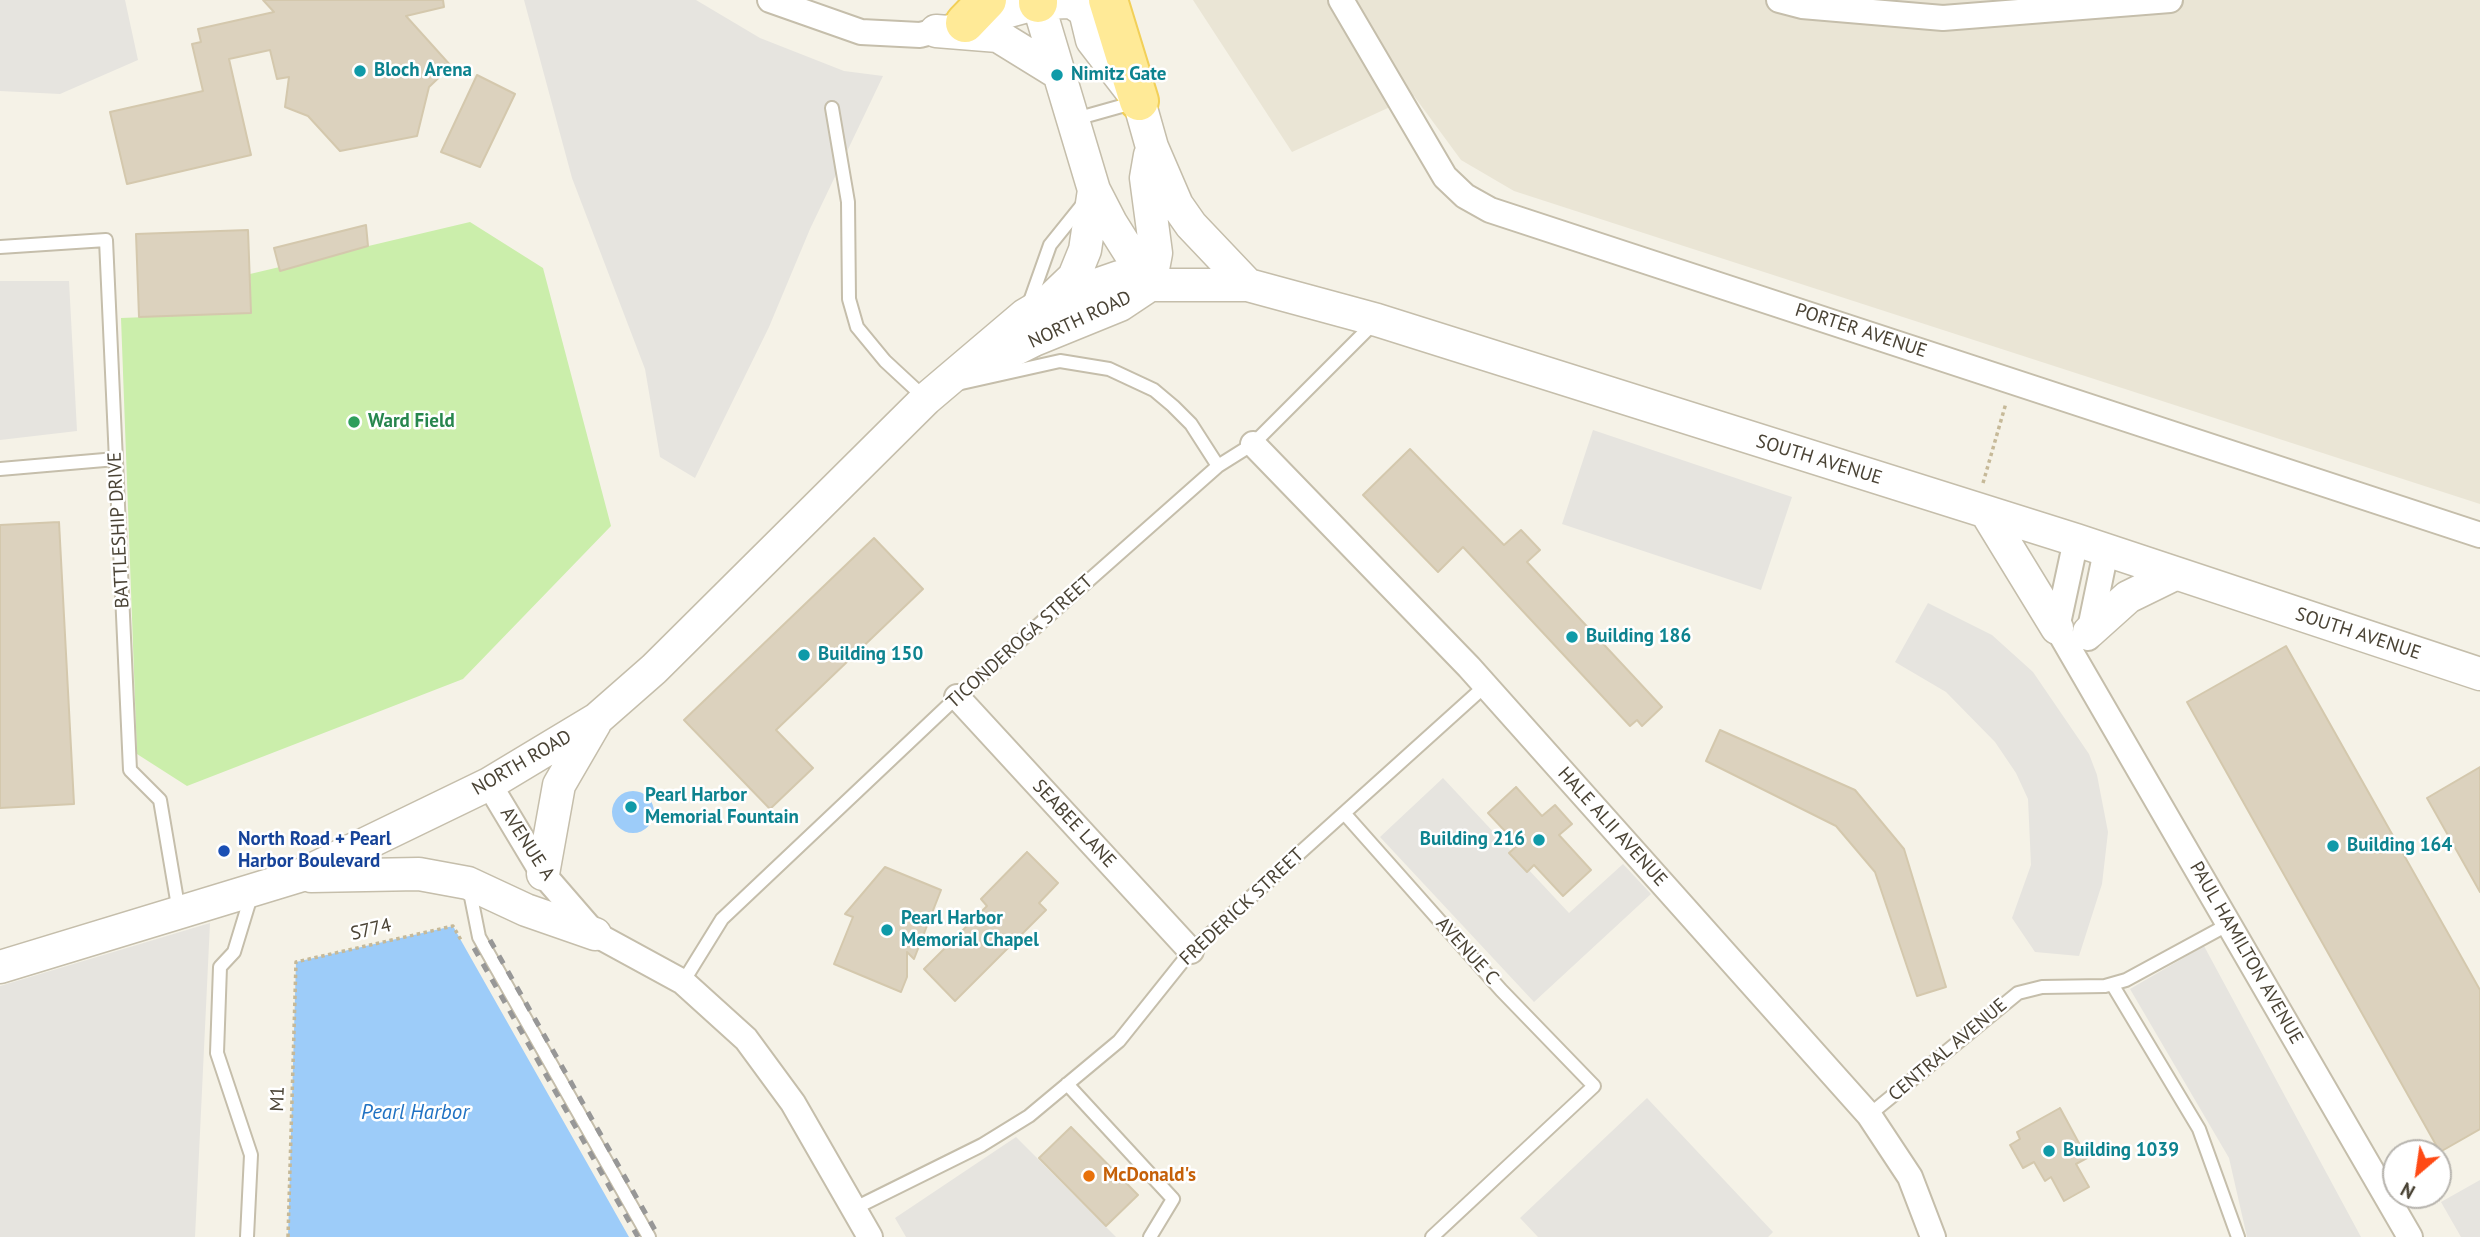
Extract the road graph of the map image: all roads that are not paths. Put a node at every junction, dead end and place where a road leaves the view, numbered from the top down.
1 (770, 0) edge
2 (1108, 0) edge
3 (1341, 0) edge
4 (1779, 0) edge
5 (2170, 0) edge
6 (1038, 1) edge
7 (2142, 1) edge
8 (963, 18) edge
9 (1058, 73) junction
10 (1139, 102) junction
11 (832, 108) dead end
12 (1072, 120) junction
13 (1152, 147) junction
14 (1094, 190) junction
15 (0, 247) edge
16 (1150, 285) junction
17 (1248, 285) junction
18 (1036, 308) junction
19 (1377, 320) junction
20 (933, 394) junction
21 (1253, 444) junction
22 (116, 459) junction
23 (1218, 467) junction
24 (0, 469) edge
25 (1981, 510) junction
26 (2480, 535) edge
27 (2076, 540) junction
28 (2106, 551) junction
29 (2175, 574) junction
30 (2057, 628) junction
31 (2090, 632) junction
32 (2082, 670) junction
33 (2480, 674) edge
34 (1485, 686) junction
35 (957, 697) junction
36 (597, 719) junction
37 (489, 785) junction
38 (1344, 813) junction
39 (543, 874) junction
40 (299, 876) junction
41 (468, 883) junction
42 (252, 892) junction
43 (179, 913) junction
44 (2229, 923) junction
45 (595, 934) junction
46 (1191, 951) junction
47 (0, 967) edge
48 (683, 982) junction
49 (2112, 984) junction
50 (1067, 1084) junction
51 (1869, 1115) junction
52 (855, 1208) junction
53 (247, 1237) edge
54 (649, 1237) edge
55 (870, 1237) edge
56 (1150, 1237) edge
57 (1432, 1237) edge
58 (1933, 1237) edge
59 (2238, 1237) edge
60 (2410, 1237) edge

1 - 8 street
2 - 10 main road
3 - 26 street, PORTER AVENUE
4 - 7 street
5 - 7 street
6 - 8 street
6 - 9 street
6 - 10 street
8 - 9 street
9 - 12 street
10 - 12 lane
10 - 13 street
11 - 20 lane
12 - 14 street
13 - 16 street
13 - 17 street
14 - 16 street
14 - 18 street
15 - 22 lane, BATTLESHIP DRIVE
16 - 17 street, SOUTH AVENUE
16 - 18 street, NORTH ROAD
16 - 20 street, NORTH ROAD
17 - 19 street, SOUTH AVENUE
18 - 20 street, NORTH ROAD
19 - 21 lane, TICONDEROGA STREET
19 - 25 street, SOUTH AVENUE
20 - 23 lane
20 - 36 street, NORTH ROAD
21 - 23 lane, TICONDEROGA STREET
21 - 34 street, HALE ALII AVENUE
22 - 24 lane
22 - 43 lane, BATTLESHIP DRIVE
23 - 35 lane, TICONDEROGA STREET
25 - 27 street, SOUTH AVENUE
25 - 30 street
27 - 28 street, SOUTH AVENUE
27 - 30 street
28 - 29 street, SOUTH AVENUE
28 - 31 street
29 - 31 street
29 - 33 street, SOUTH AVENUE
30 - 32 street, PAUL HAMILTON AVENUE
31 - 32 street
32 - 44 street, PAUL HAMILTON AVENUE
34 - 38 lane, FREDERICK STREET
34 - 51 street, HALE ALII AVENUE
35 - 46 street, SEABEE LANE
35 - 48 lane, TICONDEROGA STREET
36 - 37 street, NORTH ROAD
36 - 39 street
37 - 39 street, AVENUE A
37 - 40 street, NORTH ROAD
38 - 46 lane, FREDERICK STREET
38 - 57 lane, AVENUE C
39 - 45 street, AVENUE A
40 - 41 street
40 - 42 street, NORTH ROAD
41 - 45 street
41 - 54 lane
42 - 43 street, NORTH ROAD
42 - 53 lane
43 - 47 street, NORTH ROAD
44 - 49 lane, CENTRAL AVENUE
44 - 60 street, PAUL HAMILTON AVENUE
45 - 48 street
46 - 50 lane, FREDERICK STREET
48 - 52 street
49 - 51 lane, CENTRAL AVENUE
49 - 59 lane
50 - 52 lane, FREDERICK STREET
50 - 56 lane
51 - 58 street, HALE ALII AVENUE
52 - 55 street

